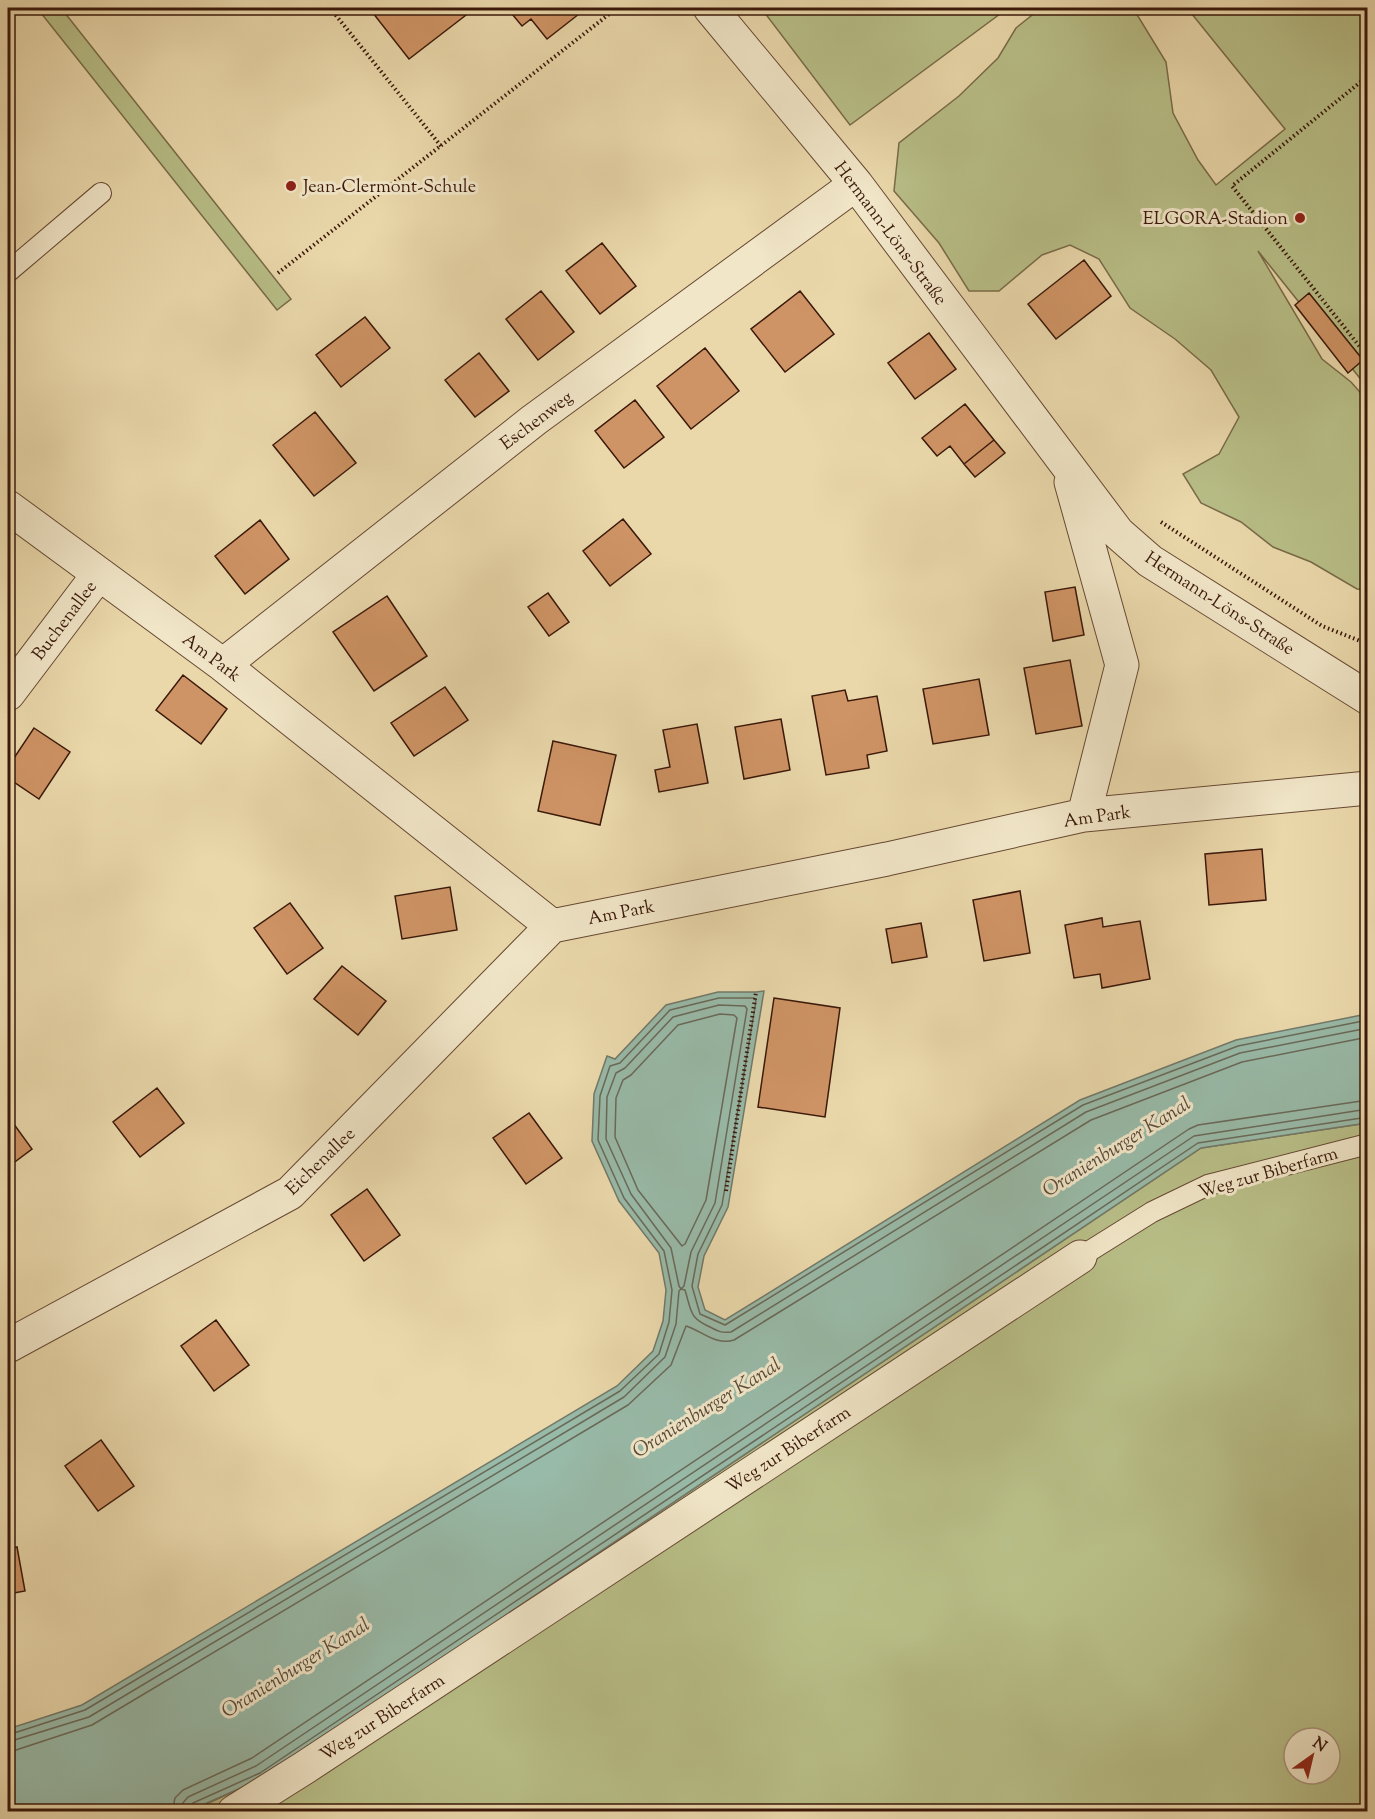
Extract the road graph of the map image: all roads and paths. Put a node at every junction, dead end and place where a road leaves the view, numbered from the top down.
1 (330, 8) edge
2 (617, 8) edge
3 (710, 8) edge
4 (1368, 76) edge
5 (441, 146) junction
6 (856, 184) junction
7 (101, 193) dead end
8 (8, 272) edge
9 (278, 273) dead end
10 (1368, 357) edge
11 (1066, 463) junction
12 (8, 507) edge
13 (1158, 521) dead end
14 (98, 575) junction
15 (1368, 644) edge
16 (223, 664) junction
17 (8, 694) edge
18 (1368, 698) edge
19 (1368, 788) edge
20 (1084, 815) junction
21 (552, 926) junction
22 (756, 992) dead end
23 (1368, 1143) edge
24 (726, 1191) dead end
25 (1080, 1257) joint
26 (8, 1346) edge
27 (234, 1812) edge

1 - 5 path
2 - 5 path
3 - 6 street, Hermann-Löns-Straße
4 - 10 path
5 - 9 path
6 - 11 street, Hermann-Löns-Straße
6 - 16 street, Eschenweg
7 - 8 lane
11 - 18 street, Hermann-Löns-Straße
11 - 20 street, Hermann-Löns-Straße
12 - 14 street, Am Park
13 - 15 path
14 - 16 street, Am Park
14 - 17 street, Buchenallee
16 - 21 street, Am Park
19 - 20 street, Am Park
20 - 21 street, Am Park
21 - 26 street, Eichenallee
22 - 24 path
23 - 25 lane, Weg zur Biberfarm
25 - 27 street, Weg zur Biberfarm

